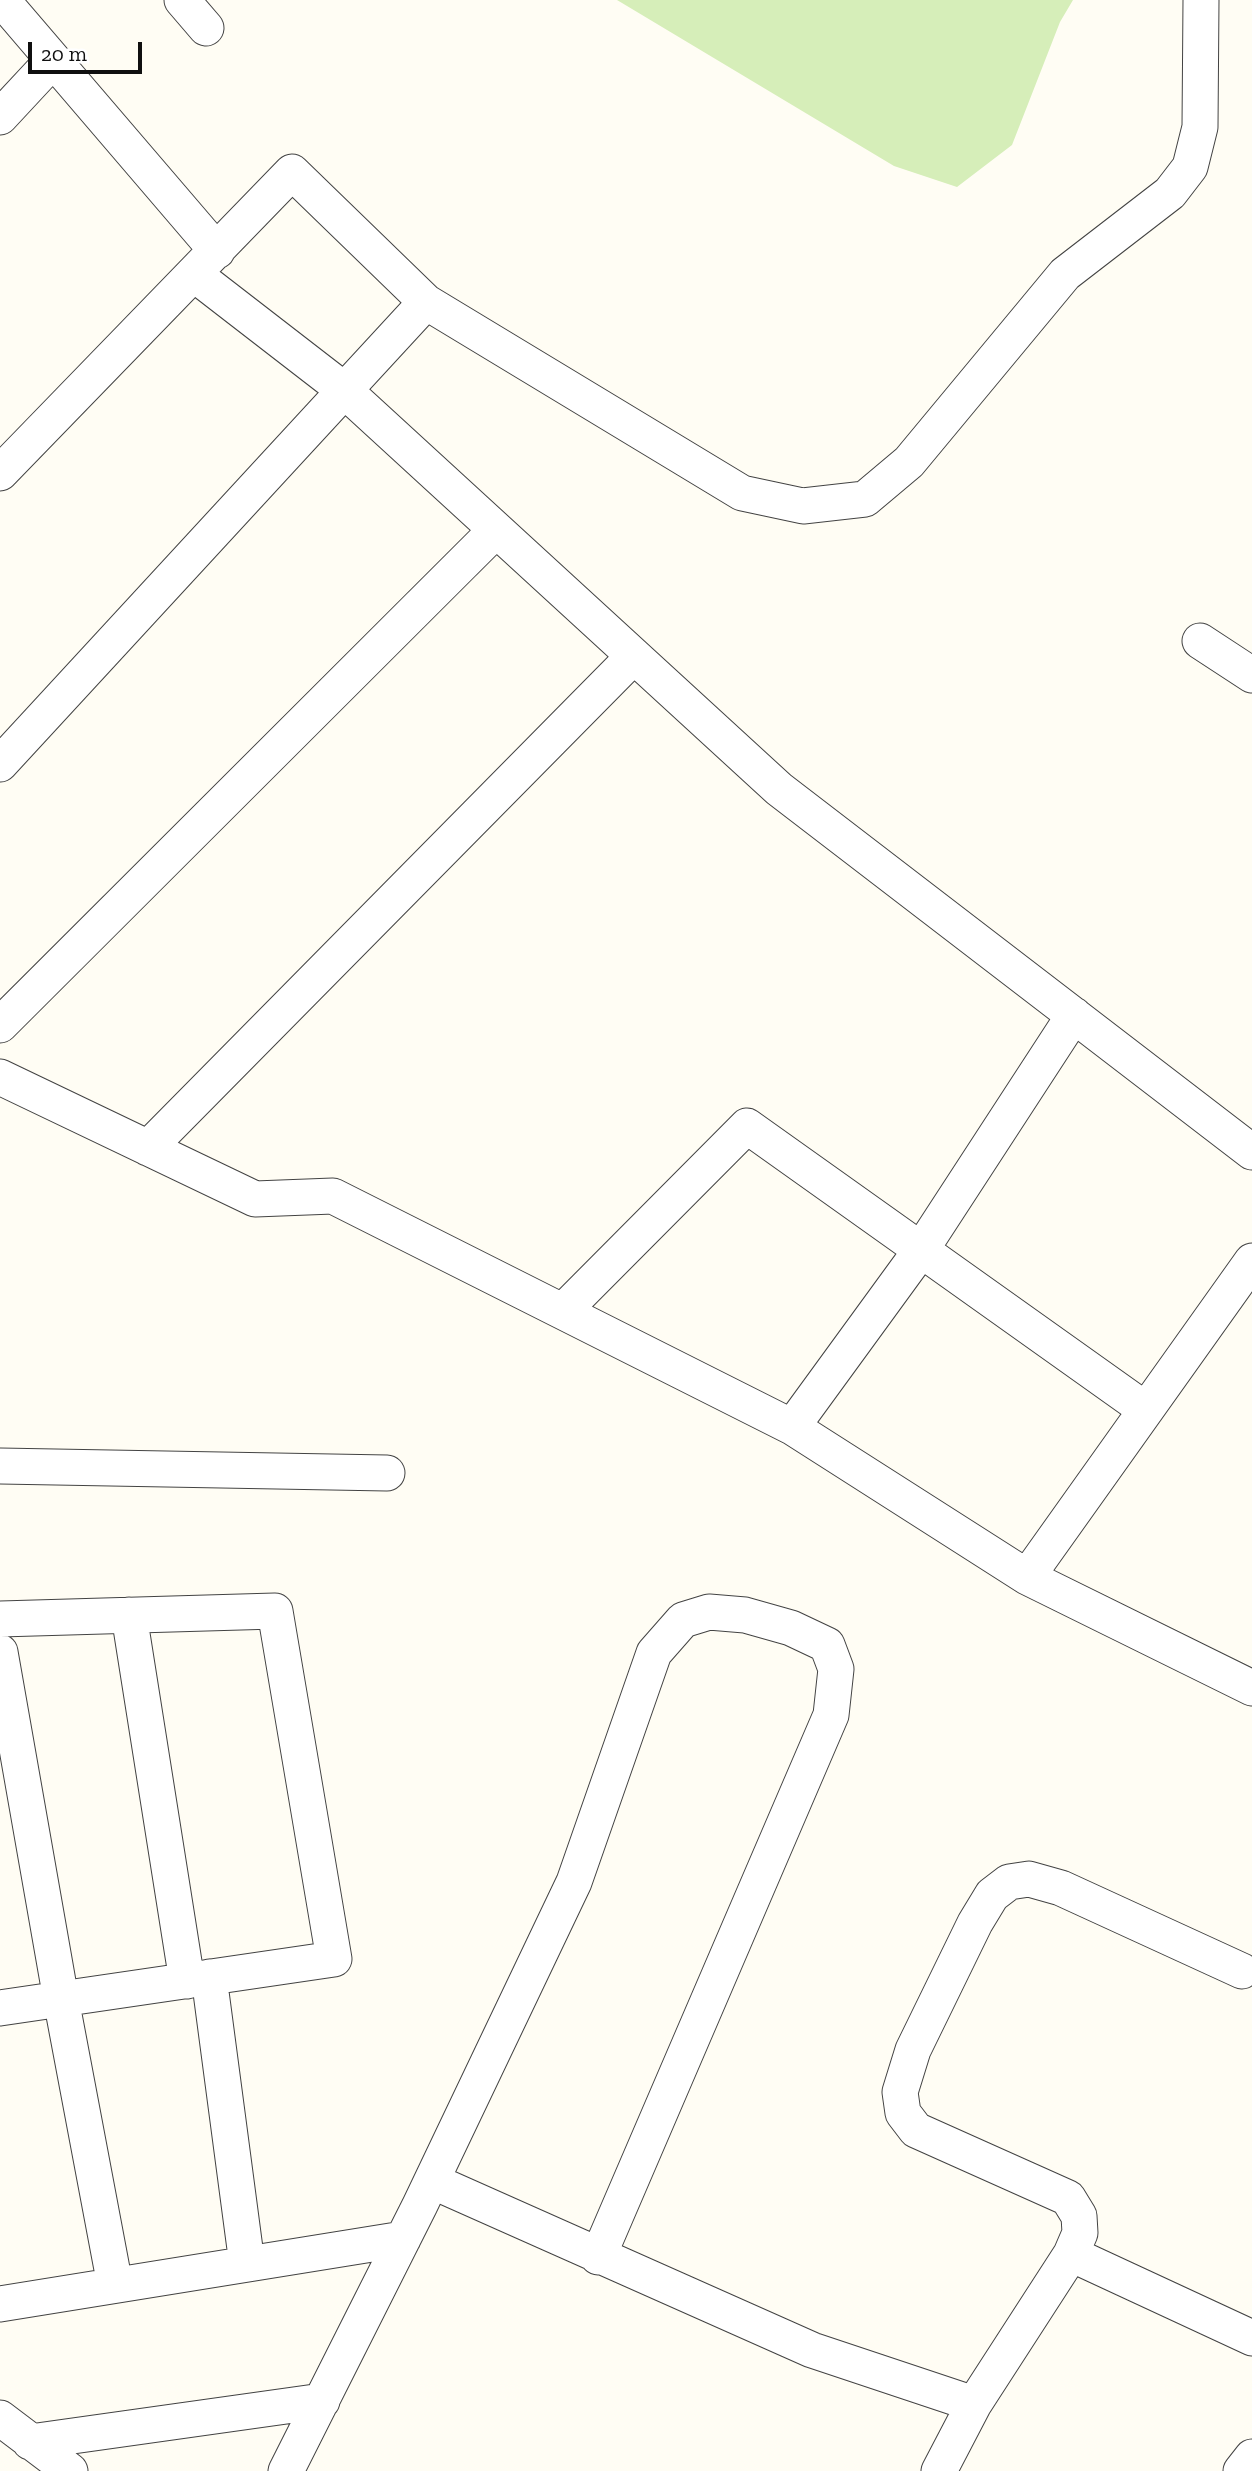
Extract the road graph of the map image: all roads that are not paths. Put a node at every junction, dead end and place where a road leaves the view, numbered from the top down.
1 (2, 0) edge
2 (182, 0) edge
3 (1201, 0) edge
4 (206, 28) dead end
5 (53, 60) junction
6 (0, 117) edge
7 (205, 262) junction
8 (426, 302) junction
9 (344, 390) junction
10 (0, 473) edge
11 (496, 530) junction
12 (1200, 641) dead end
13 (634, 656) junction
14 (1252, 675) edge
15 (0, 764) edge
16 (1074, 1015) junction
17 (0, 1025) edge
18 (0, 1077) edge
19 (148, 1148) junction
20 (1252, 1152) edge
21 (921, 1250) junction
22 (1252, 1261) edge
23 (563, 1311) junction
24 (1146, 1410) junction
25 (792, 1427) junction
26 (0, 1466) edge
27 (387, 1473) dead end
28 (1027, 1577) junction
29 (130, 1615) junction
30 (0, 1619) edge
31 (0, 1651) edge
32 (1252, 1688) edge
33 (1249, 1968) edge
34 (198, 1979) junction
35 (61, 1999) junction
36 (0, 2008) edge
37 (432, 2181) junction
38 (403, 2239) junction
39 (1071, 2254) junction
40 (598, 2257) junction
41 (247, 2264) junction
42 (115, 2285) junction
43 (0, 2304) edge
44 (1252, 2338) edge
45 (322, 2401) junction
46 (974, 2404) junction
47 (0, 2418) edge
48 (30, 2442) junction
49 (1252, 2457) edge
50 (70, 2471) edge
51 (286, 2471) edge
52 (939, 2471) edge
53 (1241, 2471) edge

1 - 5 street
2 - 4 street
3 - 8 street
5 - 6 street
5 - 7 street
7 - 8 street
7 - 9 street
7 - 10 street
8 - 9 street
9 - 11 street
9 - 15 street
11 - 13 street
11 - 17 street
12 - 14 street
13 - 16 street
13 - 19 street
16 - 20 street
16 - 21 street
18 - 19 street
19 - 23 street
21 - 23 street
21 - 24 street
21 - 25 street
22 - 24 street
23 - 25 street
24 - 28 street
25 - 28 street
26 - 27 street
28 - 32 street
29 - 30 street
29 - 34 street
29 - 34 street
31 - 35 street
33 - 39 street
34 - 35 street
34 - 41 street
35 - 36 street
35 - 42 street
37 - 38 street
37 - 40 street
37 - 40 street
38 - 41 street
38 - 45 street
39 - 44 street
39 - 46 street
40 - 46 street
41 - 42 street
42 - 43 street
45 - 48 street
45 - 51 street
46 - 52 street
47 - 48 street
48 - 50 street
49 - 53 street

